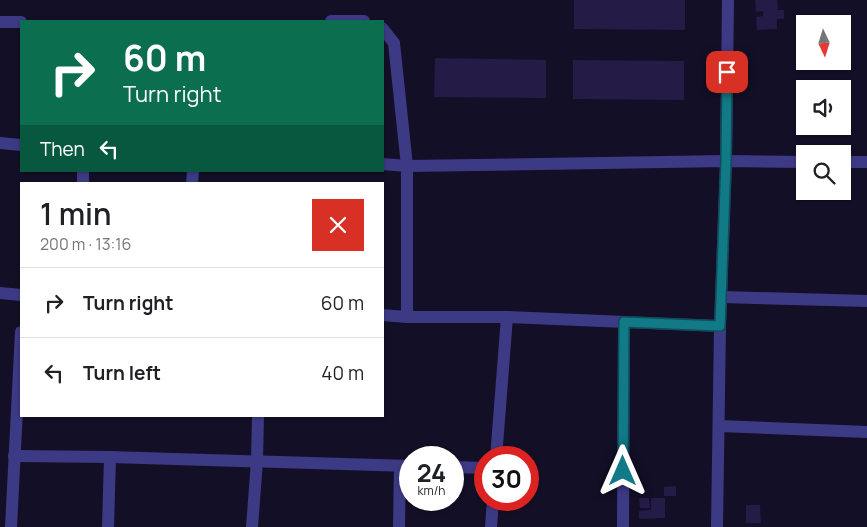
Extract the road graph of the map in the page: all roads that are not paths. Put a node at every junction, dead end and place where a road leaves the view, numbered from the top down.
1 (728, 0) edge
2 (0, 22) edge
3 (20, 22) edge
4 (384, 30) edge
5 (0, 143) edge
6 (20, 144) edge
7 (726, 161) junction
8 (796, 162) edge
9 (851, 162) edge
10 (867, 162) edge
11 (384, 164) edge
12 (407, 166) junction
13 (0, 293) edge
14 (20, 295) edge
15 (721, 297) junction
16 (867, 301) edge
17 (384, 315) edge
18 (407, 317) junction
19 (507, 317) junction
20 (624, 322) junction
21 (720, 326) junction
22 (20, 350) edge
23 (258, 417) edge
24 (719, 426) junction
25 (867, 432) edge
26 (497, 446) edge
27 (14, 456) junction
28 (110, 457) junction
29 (257, 462) junction
30 (399, 466) edge
31 (400, 511) edge
32 (492, 511) edge
33 (11, 527) edge
34 (108, 527) edge
35 (252, 527) edge
36 (398, 527) edge
37 (491, 527) edge
38 (623, 527) edge
39 (717, 527) edge

1 - 7 street
2 - 3 street
4 - 12 street
5 - 6 street
7 - 8 street
7 - 12 street
7 - 15 street
9 - 10 street
11 - 12 street
12 - 18 street
13 - 14 street
15 - 16 street
15 - 21 street
17 - 18 street
18 - 19 street
19 - 20 street
19 - 26 street
20 - 21 street
20 - 38 street
21 - 24 street
22 - 27 street
23 - 29 street
24 - 25 street
24 - 39 street
27 - 28 street
27 - 33 street
28 - 29 street
28 - 34 street
29 - 30 street
29 - 35 street
31 - 36 street
32 - 37 street

